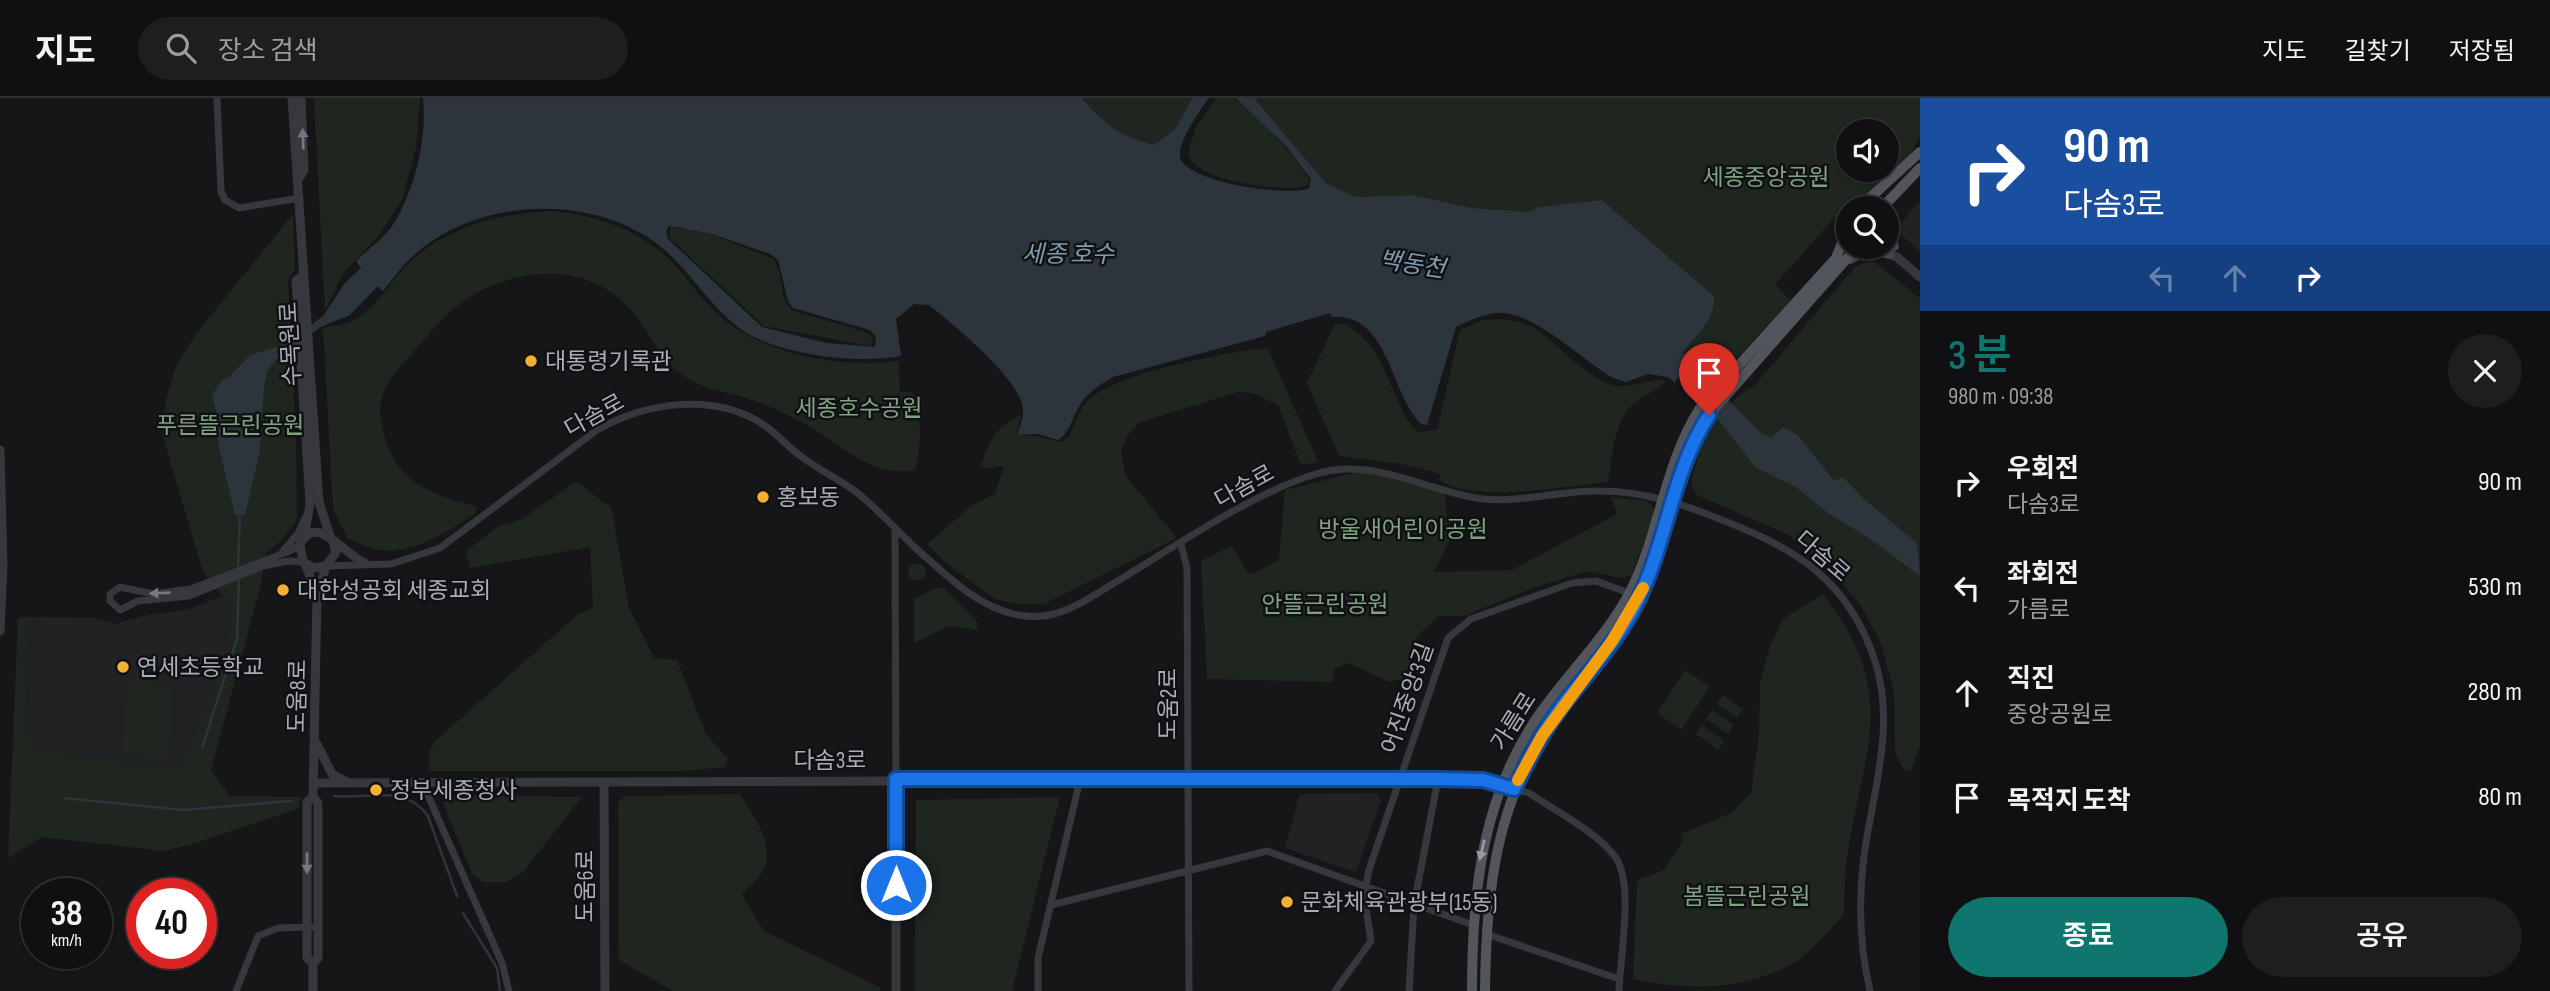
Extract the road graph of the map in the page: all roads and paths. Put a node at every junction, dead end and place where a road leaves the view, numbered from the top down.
1 (217, 98) edge
2 (292, 98) edge
3 (302, 98) edge
4 (1920, 154) edge
5 (1920, 168) edge
6 (299, 178) junction
7 (1873, 196) edge
8 (1882, 196) edge
9 (1894, 196) edge
10 (300, 198) junction
11 (1899, 257) edge
12 (1836, 258) edge
13 (1846, 259) edge
14 (1852, 259) edge
15 (1920, 277) edge
16 (1813, 297) junction
17 (1726, 387) junction
18 (0, 450) edge
19 (1669, 501) junction
20 (314, 503) junction
21 (895, 530) junction
22 (332, 538) junction
23 (302, 540) junction
24 (1181, 544) junction
25 (275, 556) junction
26 (303, 562) junction
27 (365, 563) junction
28 (253, 566) junction
29 (326, 566) junction
30 (1629, 593) junction
31 (317, 595) junction
32 (0, 631) edge
33 (316, 741) junction
34 (896, 779) junction
35 (1438, 779) junction
36 (1080, 780) junction
37 (1188, 780) junction
38 (1399, 780) junction
39 (351, 782) junction
40 (422, 782) junction
41 (604, 782) junction
42 (314, 783) junction
43 (1501, 784) junction
44 (1514, 789) junction
45 (313, 797) junction
46 (1188, 870) junction
47 (1365, 887) junction
48 (1051, 905) junction
49 (1414, 905) junction
50 (1473, 925) junction
51 (307, 927) junction
52 (318, 927) junction
53 (1486, 933) junction
54 (313, 963) junction
55 (1619, 979) junction
56 (236, 991) edge
57 (313, 991) edge
58 (509, 991) edge
59 (605, 991) edge
60 (896, 991) edge
61 (1038, 991) edge
62 (1189, 991) edge
63 (1335, 991) edge
64 (1409, 991) edge
65 (1472, 991) edge
66 (1485, 991) edge
67 (1619, 991) edge
68 (1870, 991) edge

1 - 10 street
2 - 6 street, 수목원로
6 -> 3 street, 수목원로
4 - 7 main road
4 - 8 main road
5 - 9 main road
6 - 10 street, 수목원로
10 - 20 street, 수목원로
11 - 15 street
12 - 17 main road
13 - 16 main road
14 - 16 main road
16 - 17 main road
17 - 19 main road
18 - 32 street
19 - 24 street, 다솜로
19 - 30 main road, 가름로
19 - 44 main road, 가름로
19 - 68 street, 다솜로
20 - 22 street, 수목원로
20 - 23 street, 수목원로
20 - 25 street, 수목원로
20 - 27 street
21 - 24 street, 다솜로
21 - 27 street, 다솜로
21 - 34 street
22 - 23 street
22 - 27 street
22 - 29 street
23 - 25 street
23 - 26 street
24 - 37 street, 도움2로
25 - 28 street
26 - 28 street, 다솜로
26 - 29 street, 다솜로
26 - 31 street, 도움8로
27 - 29 street, 다솜로
28 -> 28 street
29 - 31 street, 도움8로
30 - 38 street, 어진중앙3길
30 - 43 main road, 가름로
31 - 33 street, 도움8로
33 - 39 street
33 - 42 street, 도움8로
34 - 36 street, 다솜3로
34 - 41 street, 다솜3로
34 - 60 street
35 - 38 street, 다솜3로
35 - 43 street, 다솜3로
35 - 49 street
36 - 37 street, 다솜3로
36 - 48 street
37 - 38 street, 다솜3로
37 - 46 street, 도움2로
38 - 47 street, 어진중앙3길
39 - 40 street, 다솜3로
39 - 42 street, 다솜3로
40 - 41 street, 다솜3로
40 - 58 street
41 - 59 street, 도움6로
42 - 45 street, 도움8로
43 - 44 street, 다솜3로
43 -> 50 main road, 가름로
44 - 53 main road, 가름로
44 - 55 street
45 -> 51 street, 도움8로
45 - 52 street, 도움8로
46 - 47 street
46 - 48 street
46 - 62 street, 도움2로
47 - 49 street
47 - 63 street, 어진중앙3길
48 - 61 street
49 - 50 street
49 - 64 street
50 - 65 main road, 가름로
51 - 52 street
51 - 54 street, 도움8로
51 - 56 street
52 - 54 street, 도움8로
53 - 55 street
53 - 66 main road, 가름로
54 - 57 street, 도움8로
55 - 67 street

